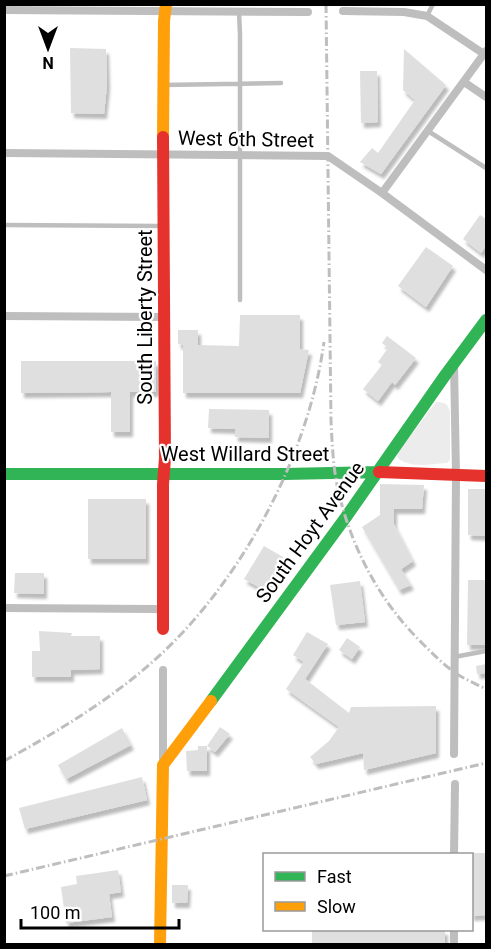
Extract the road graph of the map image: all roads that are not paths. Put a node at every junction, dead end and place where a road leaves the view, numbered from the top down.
1 (433, 4) edge
2 (57, 7) edge
3 (166, 8) edge
4 (404, 8) edge
5 (4, 10) edge
6 (344, 11) dead end
7 (239, 12) junction
8 (308, 12) dead end
9 (427, 16) junction
10 (485, 53) edge
11 (464, 82) junction
12 (240, 83) junction
13 (281, 83) dead end
14 (164, 84) junction
15 (486, 98) edge
16 (428, 130) junction
17 (4, 153) edge
18 (163, 154) junction
19 (239, 155) junction
20 (486, 168) edge
21 (382, 193) junction
22 (4, 225) edge
23 (164, 226) junction
24 (486, 270) edge
25 (240, 300) dead end
26 (4, 316) edge
27 (164, 317) junction
28 (486, 320) edge
29 (454, 363) junction
30 (377, 472) junction
31 (4, 474) edge
32 (164, 474) junction
33 (456, 475) junction
34 (486, 476) edge
35 (4, 608) edge
36 (163, 610) junction
37 (163, 629) dead end
38 (486, 651) edge
39 (454, 657) junction
40 (163, 670) dead end
41 (454, 754) dead end
42 (163, 765) junction
43 (455, 784) dead end
44 (454, 853) edge
45 (160, 945) edge

1 - 9 lane
2 - 3 street
2 - 5 street
3 - 7 street
3 - 14 street, South Liberty Street
4 - 6 street
4 - 9 street
7 - 8 street
7 - 12 lane
9 - 10 street
10 - 11 street
11 - 15 street
11 - 16 street
12 - 13 lane
12 - 14 lane
12 - 19 lane
14 - 18 street, South Liberty Street
16 - 20 lane
16 - 21 street
17 - 18 street, West 6th Street
18 - 19 street, West 6th Street
18 - 23 street, South Liberty Street
19 - 21 street, West 6th Street
19 - 25 lane
21 - 24 street, West 6th Street
22 - 23 lane
23 - 27 street, South Liberty Street
26 - 27 street
27 - 32 street, South Liberty Street
28 - 29 street, South Hoyt Avenue
29 - 30 street, South Hoyt Avenue
29 - 33 street
30 - 32 street, West Willard Street
30 - 33 street, West Willard Street
30 - 42 street, South Hoyt Avenue
31 - 32 street, West Willard Street
32 - 36 street, South Liberty Street
33 - 34 street, West Willard Street
33 - 39 street
35 - 36 street
36 - 37 street, South Liberty Street
38 - 39 lane
39 - 41 street
40 - 42 street
42 - 45 street
43 - 44 street

